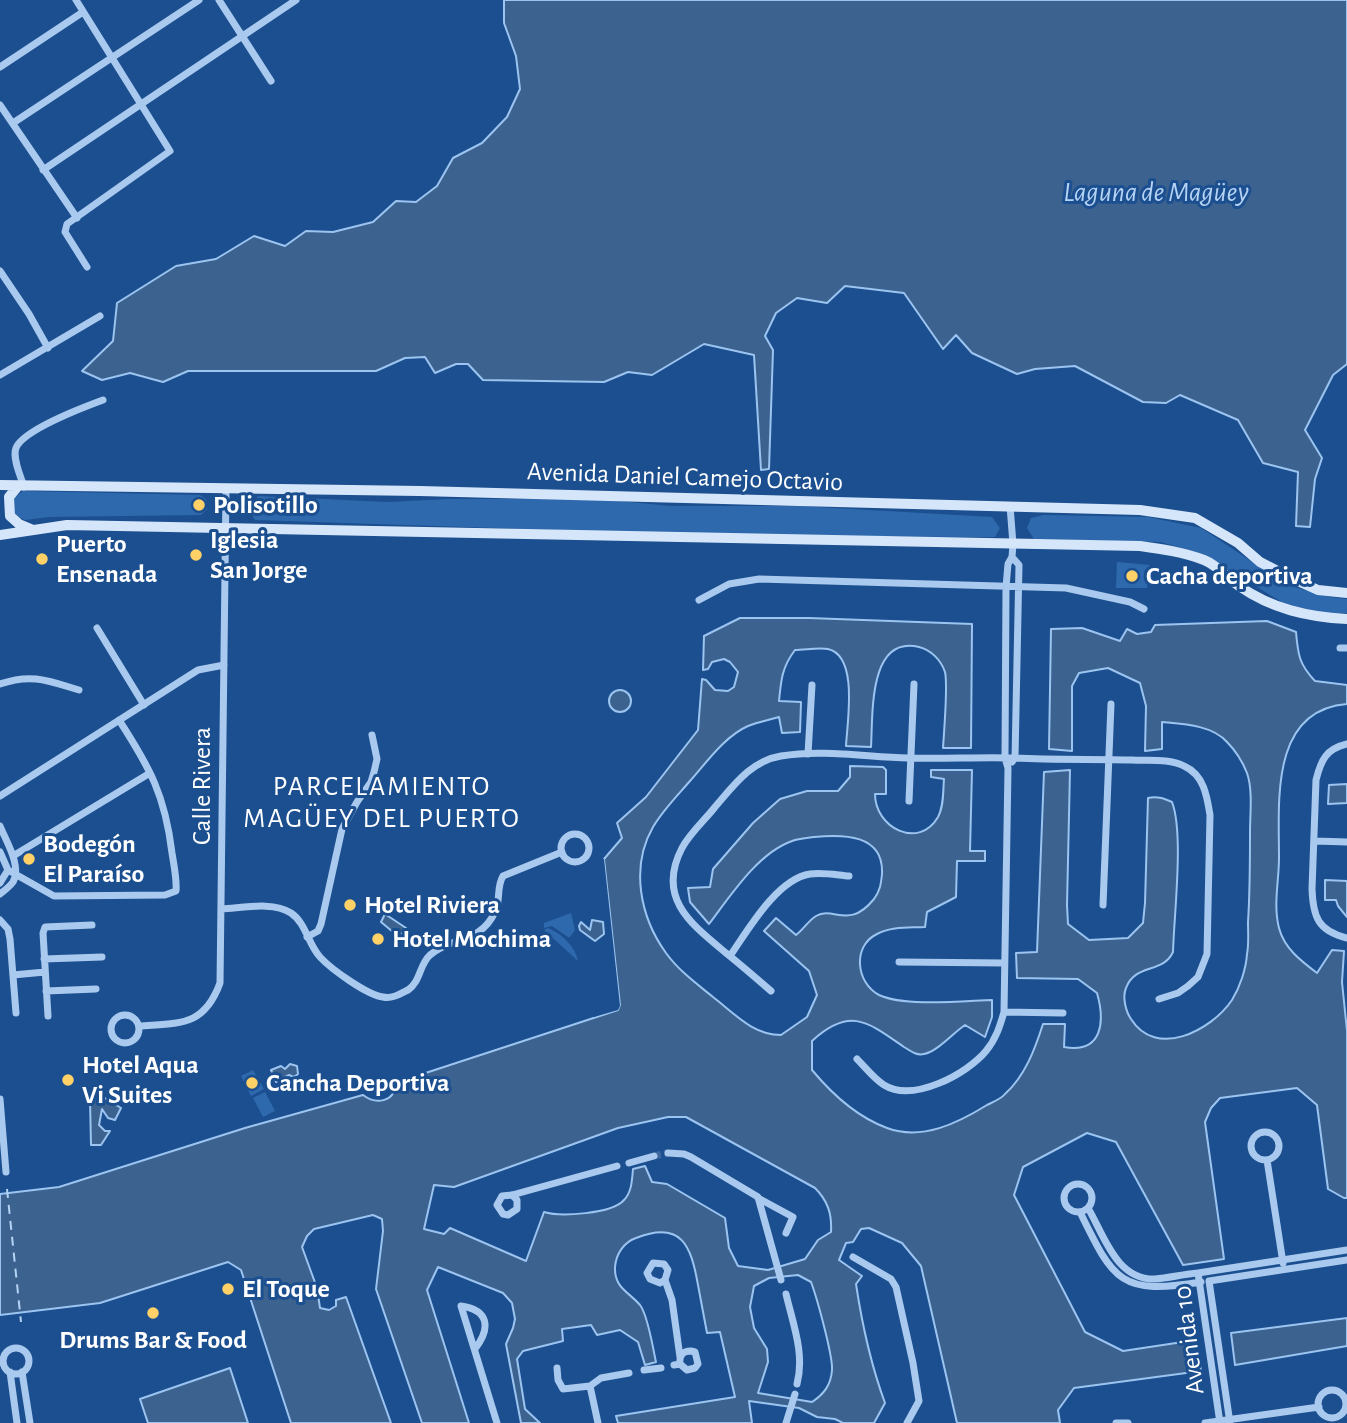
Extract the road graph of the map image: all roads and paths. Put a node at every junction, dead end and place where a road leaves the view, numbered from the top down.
1 (76, 0) edge
2 (199, 0) edge
3 (219, 0) edge
4 (296, 0) edge
5 (83, 12) junction
6 (243, 36) junction
7 (111, 57) junction
8 (0, 67) edge
9 (271, 81) dead end
10 (0, 105) edge
11 (141, 105) junction
12 (13, 122) junction
13 (43, 170) junction
14 (77, 218) junction
15 (87, 267) dead end
16 (0, 271) edge
17 (100, 316) dead end
18 (48, 348) junction
19 (0, 375) edge
20 (103, 400) dead end
21 (0, 485) edge
22 (21, 486) junction
23 (226, 489) junction
24 (1010, 506) junction
25 (225, 528) junction
26 (32, 529) junction
27 (0, 535) edge
28 (1013, 544) junction
29 (1012, 557) junction
30 (1006, 587) junction
31 (1019, 588) junction
32 (1347, 593) edge
33 (699, 600) dead end
34 (1144, 609) dead end
35 (1347, 620) edge
36 (97, 628) dead end
37 (224, 665) junction
38 (0, 684) edge
39 (914, 684) dead end
40 (812, 685) dead end
41 (79, 690) dead end
42 (1111, 704) dead end
43 (144, 705) junction
44 (119, 720) junction
45 (372, 735) dead end
46 (1347, 744) edge
47 (808, 754) junction
48 (910, 758) junction
49 (1005, 758) junction
50 (1014, 758) junction
51 (1109, 759) junction
52 (1008, 768) junction
53 (150, 773) junction
54 (0, 796) edge
55 (909, 801) dead end
56 (0, 826) edge
57 (1315, 841) junction
58 (1347, 842) edge
59 (0, 852) edge
60 (562, 852) dead end
61 (13, 856) junction
62 (12, 871) junction
63 (849, 876) dead end
64 (0, 883) edge
65 (0, 894) edge
66 (1103, 905) dead end
67 (222, 909) junction
68 (0, 920) edge
69 (92, 925) dead end
70 (307, 937) junction
71 (1347, 938) edge
72 (730, 956) junction
73 (102, 957) dead end
74 (44, 959) junction
75 (899, 962) dead end
76 (1004, 963) junction
77 (45, 972) junction
78 (13, 975) junction
79 (96, 989) dead end
80 (46, 991) junction
81 (771, 991) dead end
82 (1159, 999) dead end
83 (1004, 1012) junction
84 (16, 1013) dead end
85 (1063, 1013) dead end
86 (48, 1016) dead end
87 (139, 1026) dead end
88 (857, 1059) dead end
89 (0, 1099) edge
90 (668, 1153) tunnel mouth
91 (654, 1156) tunnel mouth
92 (1267, 1160) dead end
93 (630, 1162) dead end
94 (617, 1166) dead end
95 (6, 1172) dead end
96 (512, 1195) dead end
97 (758, 1197) junction
98 (1088, 1208) junction
99 (1080, 1212) junction
100 (786, 1233) dead end
101 (1347, 1250) edge
102 (853, 1257) dead end
103 (1283, 1259) junction
104 (1347, 1260) edge
105 (1285, 1269) junction
106 (1207, 1271) junction
107 (1198, 1273) junction
108 (665, 1280) dead end
109 (781, 1280) dead end
110 (1209, 1281) junction
111 (1199, 1282) junction
112 (786, 1294) dead end
113 (475, 1349) junction
114 (1219, 1352) junction
115 (1210, 1353) junction
116 (678, 1362) dead end
117 (557, 1368) dead end
118 (661, 1368) dead end
119 (644, 1370) dead end
120 (10, 1372) junction
121 (22, 1372) junction
122 (629, 1373) dead end
123 (797, 1384) dead end
124 (590, 1385) junction
125 (794, 1396) dead end
126 (1318, 1407) junction
127 (1229, 1421) edge
128 (1220, 1422) edge
129 (18, 1423) edge
130 (30, 1423) edge
131 (497, 1423) edge
132 (598, 1423) edge
133 (786, 1423) edge
134 (908, 1423) edge
135 (1116, 1423) edge
136 (1128, 1423) edge
137 (1205, 1423) edge

1 - 5 street
2 - 7 street
3 - 6 street
4 - 6 street
5 - 7 street
5 - 8 street
6 - 9 street
6 - 11 street
7 - 11 street
7 - 12 street
10 - 12 street
11 - 13 street
11 - 14 street
12 - 13 street
13 - 14 street
14 - 15 street
16 - 18 street
17 - 18 street
18 - 19 street
20 - 22 street
21 - 22 main road, Avenida Daniel Camejo Octavio
22 - 23 main road, Avenida Daniel Camejo Octavio
22 - 26 main road
23 - 24 main road, Avenida Daniel Camejo Octavio
23 - 25 street, Calle Rivera
24 - 28 street
24 - 32 main road, Avenida Daniel Camejo Octavio
25 - 26 main road
25 - 28 main road
25 - 37 street, Calle Rivera
26 - 27 main road
28 - 29 street
28 - 35 main road
29 - 30 street
29 - 31 street
30 - 31 street
30 - 33 street
30 - 49 street
31 - 34 street
31 - 50 street
36 - 43 street
37 - 43 street
37 - 67 street, Calle Rivera
38 - 41 street
39 - 48 street
40 - 47 street
42 - 51 street
43 - 44 street
44 - 53 street
44 - 54 street
45 - 70 street
46 - 57 street
47 - 48 street
47 - 72 street
48 - 49 street
48 - 55 street
49 - 50 street
49 - 52 street
50 - 51 street
50 - 52 street
51 - 66 street
51 - 82 street
52 - 76 street
53 - 61 street
53 - 62 street
56 - 61 street
57 - 58 street
57 - 71 street
59 - 62 street
60 - 70 street
61 - 62 street
62 - 64 street
62 - 65 street
63 - 72 street
67 - 70 street
67 - 87 street, Calle Rivera
68 - 78 street
69 - 74 street
72 - 81 street
73 - 74 street
74 - 77 street
75 - 76 street
76 - 83 street
77 - 78 street
77 - 80 street
78 - 84 street
79 - 80 street
80 - 86 street
83 - 85 street
83 - 88 street
89 - 95 street
90 - 97 street
91 - 93 street
92 - 103 street
94 - 96 street
97 - 100 street
97 - 109 street
98 - 99 street
98 - 99 street
98 - 107 street
99 - 111 street
101 - 103 street, Avenida 10
102 - 134 street
103 - 105 street
103 - 106 street, Avenida 10
104 - 105 street, Avenida 10
105 - 110 street, Avenida 10
106 - 107 street, Avenida 10
106 - 110 street
107 - 111 street, Avenida 10
108 - 116 street
110 - 111 street
110 - 114 street, Avenida 10
111 - 115 street, Avenida 10
112 - 123 street
113 - 113 street
113 - 131 street
114 - 115 street
114 - 127 street, Avenida 10
115 - 128 street, Avenida 10
117 - 124 street
118 - 119 street
120 - 121 street
120 - 121 street
120 - 129 street
121 - 130 street
122 - 124 street
124 - 132 street
125 - 133 street
126 - 126 street
126 - 127 street
127 - 128 street
128 - 137 street
135 - 136 street

